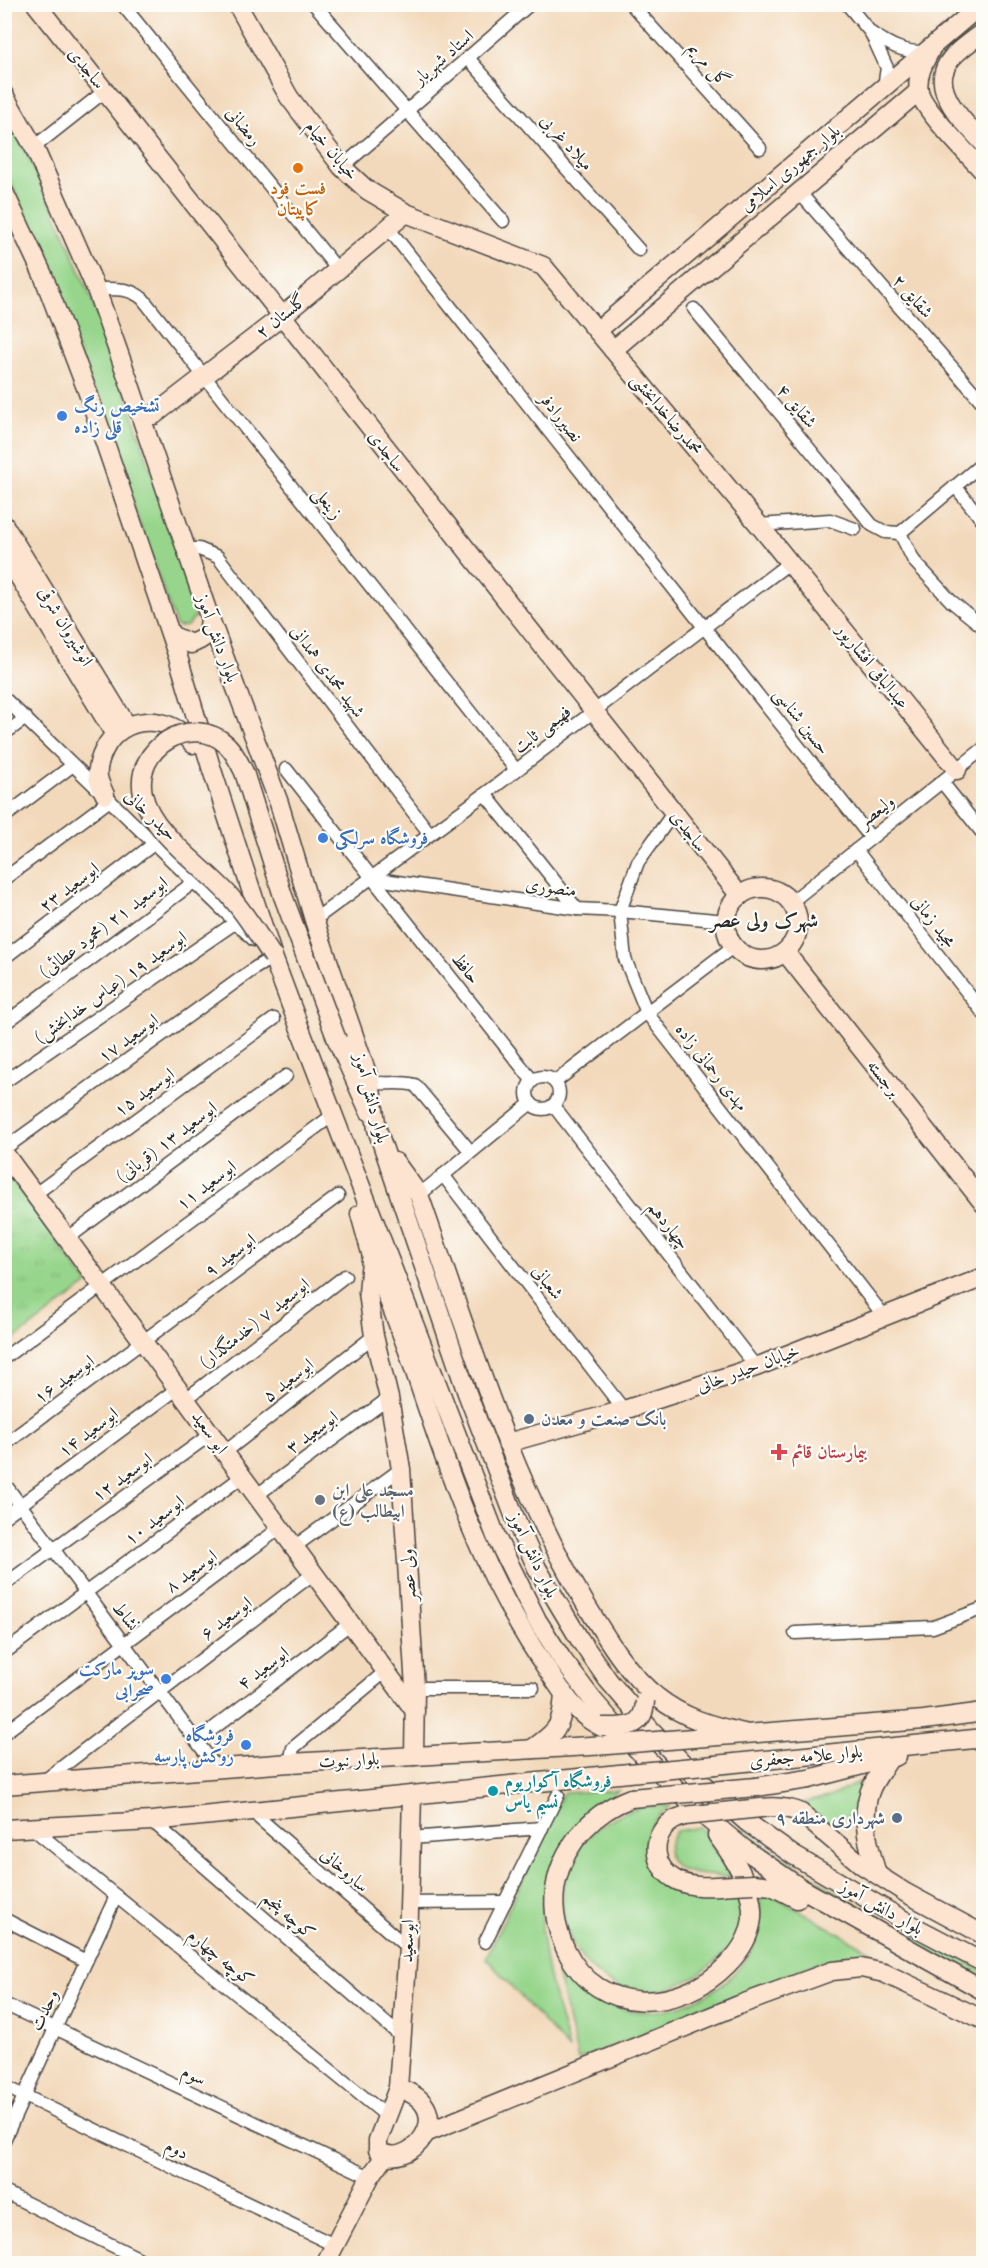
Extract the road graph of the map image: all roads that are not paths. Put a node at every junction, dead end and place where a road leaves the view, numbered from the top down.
1 (36, 4) edge
2 (122, 4) edge
3 (314, 4) edge
4 (531, 4) edge
5 (631, 4) edge
6 (847, 4) edge
7 (982, 4) edge
8 (238, 5) edge
9 (984, 31) edge
10 (871, 33) junction
11 (929, 49) junction
12 (468, 58) junction
13 (884, 88) junction
14 (105, 91) junction
15 (919, 91) junction
16 (4, 95) edge
17 (406, 112) junction
18 (984, 144) edge
19 (34, 147) junction
20 (760, 148) dead end
21 (342, 167) junction
22 (984, 172) edge
23 (4, 192) edge
24 (799, 192) junction
25 (406, 213) junction
26 (503, 221) dead end
27 (388, 228) junction
28 (639, 250) dead end
29 (543, 266) joint
30 (338, 270) junction
31 (96, 289) junction
32 (694, 309) dead end
33 (281, 317) junction
34 (597, 331) junction
35 (613, 350) junction
36 (205, 376) junction
37 (984, 404) edge
38 (154, 415) dead end
39 (984, 462) edge
40 (955, 486) junction
41 (984, 522) edge
42 (4, 525) edge
43 (759, 525) junction
44 (855, 529) dead end
45 (900, 533) junction
46 (186, 549) junction
47 (4, 552) edge
48 (789, 563) junction
49 (210, 619) junction
50 (705, 627) junction
51 (983, 627) edge
52 (171, 635) junction
53 (4, 698) edge
54 (595, 711) junction
55 (26, 718) junction
56 (121, 730) junction
57 (4, 734) edge
58 (984, 748) edge
59 (73, 765) junction
60 (211, 766) junction
61 (286, 769) dead end
62 (516, 770) junction
63 (957, 770) junction
64 (942, 782) junction
65 (485, 794) junction
66 (108, 798) junction
67 (674, 812) junction
68 (4, 817) edge
69 (430, 834) junction
70 (984, 835) edge
71 (871, 838) junction
72 (155, 843) junction
73 (856, 850) junction
74 (371, 878) junction
75 (4, 879) edge
76 (194, 882) junction
77 (740, 896) junction
78 (790, 902) junction
79 (577, 909) junction
80 (620, 911) junction
81 (314, 920) junction
82 (726, 921) junction
83 (236, 922) junction
84 (734, 946) junction
85 (785, 952) junction
86 (273, 957) junction
87 (4, 958) edge
88 (647, 1013) junction
89 (984, 1014) edge
90 (274, 1019) dead end
91 (4, 1024) edge
92 (286, 1076) dead end
93 (532, 1080) junction
94 (4, 1082) edge
95 (370, 1082) junction
96 (555, 1082) junction
97 (531, 1103) junction
98 (554, 1105) junction
99 (333, 1115) junction
100 (380, 1137) junction
101 (4, 1151) edge
102 (471, 1152) junction
103 (352, 1163) junction
104 (443, 1175) junction
105 (35, 1194) junction
106 (419, 1195) junction
107 (338, 1197) dead end
108 (984, 1204) edge
109 (68, 1238) junction
110 (371, 1253) junction
111 (345, 1276) dead end
112 (983, 1280) edge
113 (102, 1284) junction
114 (884, 1316) junction
115 (374, 1336) junction
116 (144, 1342) junction
117 (4, 1358) edge
118 (756, 1367) junction
119 (182, 1393) junction
120 (388, 1398) junction
121 (624, 1410) junction
122 (211, 1434) junction
123 (507, 1443) junction
124 (4, 1445) edge
125 (225, 1452) junction
126 (401, 1469) junction
127 (243, 1476) junction
128 (4, 1483) edge
129 (256, 1495) junction
130 (21, 1505) junction
131 (4, 1517) edge
132 (280, 1528) junction
133 (294, 1547) junction
134 (54, 1549) junction
135 (314, 1573) junction
136 (4, 1585) edge
137 (86, 1592) junction
138 (984, 1608) edge
139 (351, 1623) junction
140 (795, 1633) dead end
141 (124, 1643) junction
142 (4, 1653) edge
143 (386, 1671) junction
144 (637, 1679) junction
145 (415, 1688) junction
146 (533, 1688) dead end
147 (159, 1691) junction
148 (564, 1693) junction
149 (415, 1711) junction
150 (984, 1712) edge
151 (4, 1733) edge
152 (744, 1733) junction
153 (693, 1738) joint
154 (984, 1738) edge
155 (197, 1741) junction
156 (928, 1744) junction
157 (532, 1749) junction
158 (414, 1756) junction
159 (889, 1759) junction
160 (290, 1763) junction
161 (218, 1770) junction
162 (42, 1782) junction
163 (4, 1785) edge
164 (412, 1794) junction
165 (558, 1795) dead end
166 (691, 1813) junction
167 (259, 1818) dead end
168 (152, 1821) junction
169 (30, 1826) junction
170 (542, 1828) junction
171 (4, 1829) edge
172 (410, 1838) junction
173 (877, 1874) junction
174 (116, 1896) junction
175 (505, 1902) junction
176 (408, 1903) junction
177 (4, 1919) edge
178 (984, 1935) edge
179 (485, 1942) dead end
180 (408, 1948) junction
181 (86, 1961) junction
182 (984, 1963) edge
183 (984, 1991) edge
184 (4, 2004) edge
185 (984, 2004) edge
186 (984, 2020) edge
187 (55, 2030) junction
188 (403, 2038) junction
189 (4, 2086) edge
190 (398, 2088) junction
191 (25, 2096) junction
192 (388, 2117) junction
193 (428, 2132) junction
194 (4, 2140) edge
195 (385, 2156) junction
196 (370, 2177) junction
197 (4, 2192) edge
198 (334, 2245) junction
199 (150, 2264) edge
200 (325, 2264) edge

1 - 14 main road, ساجدی
2 - 30 street, رمضانی
3 - 17 street
4 - 12 street, استاد شهریار
5 - 20 street, گل مریم
6 - 10 street
7 - 11 main road, بلوار جمهوری اسلامی
8 - 21 main road, خیابان خیام
9 - 18 main road
10 - 11 street
10 - 13 street
11 - 13 main road, بلوار جمهوری اسلامی
11 - 15 main road
12 - 17 street, استاد شهریار
12 - 28 street, میلاد غربی
13 - 34 main road, بلوار جمهوری اسلامی
14 - 19 street
14 - 33 main road, ساجدی
15 - 22 main road
15 - 24 main road, بلوار جمهوری اسلامی
16 - 19 main road, بلوار دانش آموز
17 - 21 street, استاد شهریار
17 - 26 street
19 - 31 main road, بلوار دانش آموز
21 - 25 main road, خیابان خیام
23 - 52 main road, بلوار دانش آموز
24 - 35 main road, بلوار جمهوری اسلامی
24 - 37 street, شقایق ۲
25 - 27 main road, گلستان ۲
25 - 29 main road, خیابان خیام
27 - 30 main road, گلستان ۲
27 - 50 street, نصیررادفر
29 - 34 main road, محمدرضاخدابخشی
30 - 33 main road, گلستان ۲
31 - 36 street, زینعلی
31 - 46 main road, بلوار دانش آموز
32 - 45 street, شقایق ۴
33 - 36 main road, گلستان ۲
33 - 54 main road, ساجدی
34 - 35 main road, محمدرضاخدابخشی
35 - 43 main road, محمدرضاخدابخشی
36 - 38 main road, گلستان ۲
36 - 62 street, زینعلی
39 - 40 street
40 - 41 street
40 - 45 street
42 - 56 main road, انوشیروان شرقی
43 - 44 street
43 - 48 main road, محمدرضاخدابخشی
45 - 51 street
46 - 49 main road, بلوار دانش آموز
46 - 69 street, شهید محمدی همدانی
47 - 56 main road, انوشیروان شرقی
48 - 50 street, فهیمی ثابت
48 - 63 main road, عبدالباقی افشارپور
49 - 52 main road
49 - 81 main road, بلوار دانش آموز
50 - 54 street, فهیمی ثابت
50 - 71 street, حسین شناسی
52 - 60 main road, بلوار دانش آموز
53 - 55 street, حیدر خانی
54 - 62 street, فهیمی ثابت
54 - 67 main road, ساجدی
55 - 57 street
55 - 59 street, حیدر خانی
56 - 60 main road
56 - 66 main road
58 - 63 street, ولیعصر
59 - 66 street, حیدر خانی
59 - 68 street
60 - 86 main road, بلوار دانش آموز
61 - 74 street, حافظ
62 - 65 street, فهیمی ثابت
63 - 64 street, ولیعصر
64 - 70 street
64 - 71 street, ولیعصر
65 - 69 street, فهیمی ثابت
65 - 79 street
66 - 72 street, حیدر خانی
66 - 75 street
67 - 77 main road, ساجدی
67 - 80 street, مهدی رحمانی زاده
69 - 74 street, فهیمی ثابت
71 - 73 street, ولیعصر
72 - 76 street, حیدر خانی
72 - 87 street, ابوسعید ۲۳
73 - 78 street, ولیعصر
73 - 89 street, مجید زمانی
74 - 79 street, منصوری
74 - 81 street, فهیمی ثابت
74 - 93 street, حافظ
76 - 83 street, حیدر خانی
76 - 91 street, ابوسعید ۲۱ (محمود عطائی)
77 - 78 main road
77 - 82 main road
78 - 85 main road
79 - 80 street, منصوری
80 - 82 street, منصوری
80 - 88 street, مهدی رحمانی زاده
81 - 95 main road, بلوار دانش آموز
82 - 84 main road
83 - 86 street, حیدر خانی
83 - 94 street, ابوسعید ۱۹ (عباس خدابخش)
84 - 85 main road
84 - 88 street
85 - 108 main road, برجسته
86 - 99 main road, بلوار دانش آموز
86 - 100 main road, bridge
86 - 101 street, ابوسعید ۱۷
88 - 96 street
88 - 114 street, مهدی رحمانی زاده
90 - 105 street, ابوسعید ۱۵
92 - 109 street, ابوسعید ۱۳ (قربانی)
93 - 96 street
93 - 97 street
95 - 100 main road, بلوار دانش آموز
95 - 102 street
96 - 98 street
97 - 98 street
97 - 102 street
98 - 118 street, چهاردهم
99 - 103 main road, بلوار دانش آموز
99 - 113 street, ابوسعید ۱۱
100 - 106 main road
100 - 182 main road, بلوار دانش آموز
101 - 105 main road, ابو سعید
102 - 104 street
103 - 110 main road
103 - 166 main road, بلوار دانش آموز
104 - 106 street
104 - 121 street, شعبانی
105 - 109 main road, ابو سعید
106 - 123 main road
107 - 116 street, ابوسعید ۹
109 - 113 main road, ابو سعید
110 - 115 main road, ولی عصر
110 - 148 main road
111 - 119 street, ابوسعید ۷ (خدمتگذار)
112 - 114 main road, خیابان حیدر خانی
113 - 116 main road, ابو سعید
113 - 117 street, ابوسعید ۱۱
114 - 118 main road, خیابان حیدر خانی
115 - 120 main road, ولی عصر
115 - 125 street, ابوسعید ۵
116 - 119 main road, ابو سعید
116 - 124 street, ابوسعید ۱۶
118 - 121 main road, خیابان حیدر خانی
119 - 122 main road, ابو سعید
119 - 130 street, ابوسعید ۱۴
120 - 126 main road, ولی عصر
120 - 129 street, ابوسعید ۳
121 - 123 main road, خیابان حیدر خانی
122 - 125 main road, ابو سعید
122 - 134 street, ابوسعید ۱۲
123 - 144 main road
125 - 127 main road, ابو سعید
126 - 133 street
126 - 145 main road, ولی عصر
127 - 129 main road, ابو سعید
127 - 137 street, ابوسعید ۱۰
128 - 130 street, نشاط
129 - 132 main road, ابو سعید
130 - 131 street, ابوسعید ۱۴
130 - 134 street, نشاط
132 - 133 main road, ابو سعید
132 - 141 street, ابوسعید ۸
133 - 135 main road, ابو سعید
134 - 136 street, ابوسعید ۱۲
134 - 137 street, نشاط
135 - 139 main road, ابو سعید
135 - 147 street, ابوسعید ۶
137 - 141 street, نشاط
137 - 142 street, ابوسعید ۱۰
138 - 140 street
139 - 143 main road, ابو سعید
139 - 155 street, ابوسعید ۴
141 - 147 street, نشاط
141 - 151 street, ابوسعید ۸
143 - 149 main road, ابو سعید
143 - 160 street
144 - 148 main road, bridge
144 - 152 main road
145 - 146 street
145 - 149 main road, ولی عصر
147 - 155 street, نشاط
147 - 162 street, ابوسعید ۶
148 - 157 main road
149 - 158 main road, ولی عصر
150 - 152 main road, بلوار علامه جعفری
152 - 153 main road, بلوار علامه جعفری
153 - 157 main road, بلوار نبوت, bridge
154 - 156 main road, بلوار علامه جعفری
155 - 161 street, نشاط
156 - 159 main road
156 - 164 main road, بلوار علامه جعفری, bridge
157 - 158 main road, بلوار نبوت
158 - 160 main road, بلوار نبوت
159 - 166 main road, bridge
159 - 173 main road
160 - 161 main road, بلوار نبوت
161 - 162 main road, بلوار نبوت
162 - 163 main road, بلوار نبوت
164 - 168 main road
164 - 172 main road, ابوسعید
165 - 170 street
166 - 173 main road, bridge
166 - 183 main road, بلوار دانش آموز
166 - 185 main road, bridge
167 - 180 street, ساروخانی
168 - 169 main road
168 - 188 street, کوچه پنجم
169 - 171 main road
169 - 174 street, کوچه چهارم
170 - 172 street
170 - 175 street
172 - 176 main road, ابوسعید
173 - 178 main road
174 - 181 street, وحدت
174 - 192 street, کوچه چهارم
175 - 176 street
175 - 179 street
176 - 180 main road, ابوسعید
177 - 181 street
180 - 188 main road, ابوسعید
181 - 187 street, وحدت
184 - 187 street, سوم
186 - 193 main road
187 - 191 street, وحدت
187 - 196 street, سوم
188 - 190 main road, ابوسعید
189 - 191 street, دوم
190 - 192 main road, ابوسعید
190 - 193 main road
191 - 194 street, وحدت
191 - 198 street, دوم
192 - 195 main road, ابوسعید
193 - 195 main road
195 - 196 main road
196 - 198 main road
197 - 199 street
198 - 200 main road

